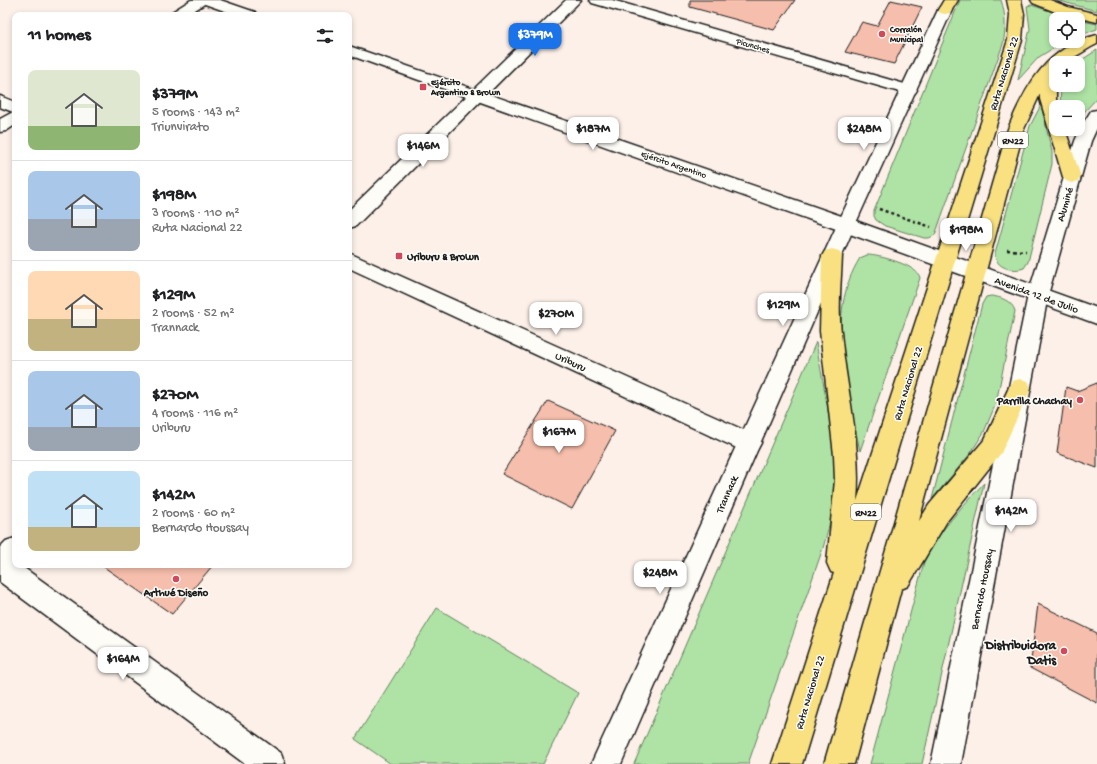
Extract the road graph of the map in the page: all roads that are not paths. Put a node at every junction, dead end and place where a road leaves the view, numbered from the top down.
1 (201, 0) edge
2 (207, 0) edge
3 (574, 0) edge
4 (597, 0) edge
5 (1014, 0) edge
6 (1038, 0) edge
7 (948, 3) edge
8 (182, 12) edge
9 (241, 12) edge
10 (1097, 18) edge
11 (1097, 39) edge
12 (352, 51) edge
13 (1048, 69) junction
14 (909, 90) junction
15 (477, 95) junction
16 (0, 101) edge
17 (1049, 102) edge
18 (12, 107) edge
19 (1097, 115) edge
20 (12, 119) edge
21 (0, 127) edge
22 (1060, 136) edge
23 (1072, 177) junction
24 (352, 218) edge
25 (846, 224) junction
26 (832, 256) junction
27 (352, 261) edge
28 (945, 261) junction
29 (976, 272) junction
30 (1038, 296) junction
31 (1097, 316) edge
32 (1020, 388) junction
33 (749, 443) junction
34 (12, 553) edge
35 (0, 566) edge
36 (883, 606) junction
37 (835, 610) junction
38 (270, 764) edge
39 (606, 764) edge
40 (787, 764) edge
41 (839, 764) edge
42 (946, 764) edge

1 - 8 street
2 - 9 street
3 - 15 street
4 - 14 street, Picunches
5 - 28 main road, Ruta Nacional 22 / RN22
6 - 10 main road
7 - 14 street, Trannack
11 - 13 main road, RN22
12 - 15 street, Ejército Argentino
13 - 17 main road
13 - 29 main road, RN22
14 - 25 street, Trannack
15 - 24 street
15 - 25 street, Ejército Argentino
16 - 18 street
19 - 23 street, Aluminé
20 - 21 street
22 - 23 main road
23 - 30 street, Aluminé
25 - 26 street, Trannack
25 - 28 street, Ejército Argentino
26 - 33 street, Trannack
26 - 37 main road
27 - 33 street, Uriburu
28 - 29 street, Ejército Argentino
28 - 37 main road, Ruta Nacional 22 / RN22
29 - 30 street, Avenida 12 de Julio
29 - 36 main road, RN22
30 - 31 street, Avenida 12 de Julio
30 - 32 street, Bernardo Houssay
32 - 36 main road
32 - 42 street, Bernardo Houssay
33 - 39 street, Trannack
34 - 35 street
35 - 38 street
36 - 41 main road, RN22
37 - 40 main road, Ruta Nacional 22 / RN22

